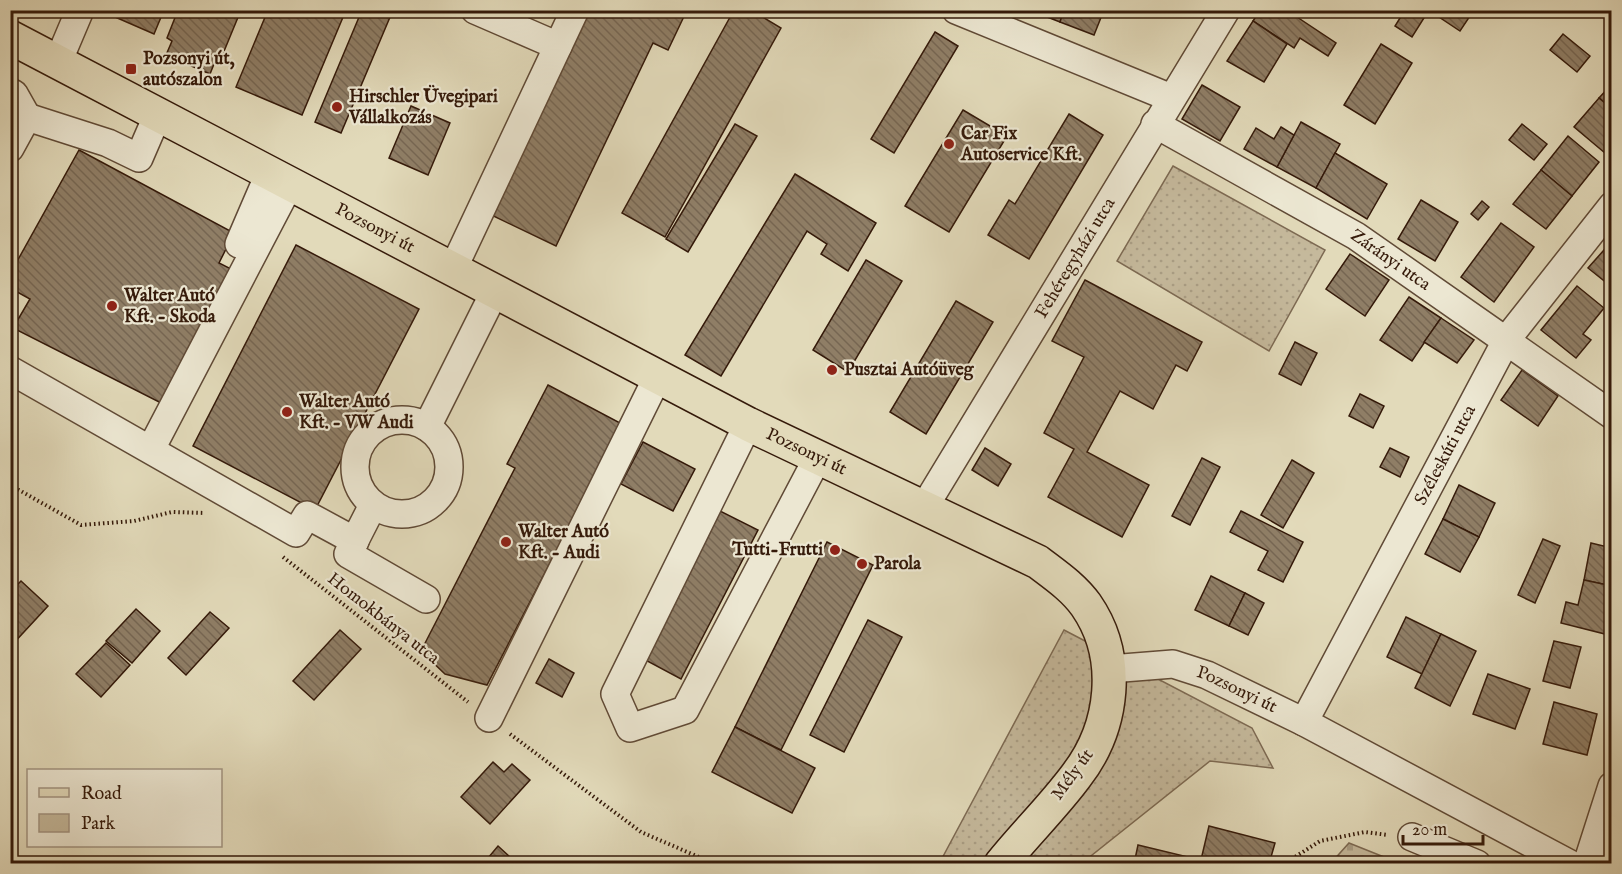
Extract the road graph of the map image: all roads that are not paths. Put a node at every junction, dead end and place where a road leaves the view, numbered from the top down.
1 (80, 10) edge
2 (475, 10) edge
3 (575, 10) edge
4 (956, 10) edge
5 (1226, 10) edge
6 (10, 37) edge
7 (558, 46) junction
8 (58, 62) junction
9 (10, 92) edge
10 (1171, 98) junction
11 (158, 114) junction
12 (27, 117) junction
13 (1155, 124) junction
14 (10, 147) edge
15 (280, 177) junction
16 (1611, 206) edge
17 (236, 251) dead end
18 (453, 269) junction
19 (495, 291) junction
20 (1507, 339) junction
21 (10, 370) edge
22 (658, 376) junction
23 (1611, 415) edge
24 (748, 424) junction
25 (427, 427) junction
26 (151, 449) junction
27 (817, 459) junction
28 (373, 505) junction
29 (925, 506) junction
30 (355, 542) junction
31 (426, 599) dead end
32 (1110, 669) junction
33 (489, 718) road end
34 (1304, 722) junction
35 (1610, 794) edge
36 (1412, 837) road end
37 (1001, 864) edge
38 (1477, 864) edge
39 (1570, 864) edge
40 (1587, 864) edge

1 - 8 street
2 - 7 street
3 - 7 street
4 - 10 street
5 - 10 street, Fehéregyházi utca
6 - 8 main road, Pozsonyi út
7 - 18 street
8 - 11 main road, Pozsonyi út
9 - 12 street
10 - 13 street, Fehéregyházi utca
11 - 12 street
11 - 15 main road, Pozsonyi út
12 - 14 street
13 - 20 street, Zárányi utca
13 - 29 street, Fehéregyházi utca
15 - 17 street
15 - 18 main road, Pozsonyi út
15 - 26 street
16 - 20 street, Széleskúti utca
18 - 19 main road, Pozsonyi út
19 - 22 main road, Pozsonyi út
19 - 25 street
20 - 23 street, Zárányi utca
20 - 34 street, Széleskúti utca
21 - 26 street
22 - 24 main road, Pozsonyi út
22 - 33 street
24 - 27 main road, Pozsonyi út
24 - 27 street
25 - 28 street
25 - 28 street
26 - 30 street
27 - 29 main road, Pozsonyi út
28 - 30 street
29 - 32 main road, Pozsonyi út
30 - 31 street
32 - 34 street, Pozsonyi út
32 - 37 main road, Mély út
34 - 39 street, Pozsonyi út
35 - 40 street
36 - 38 street

